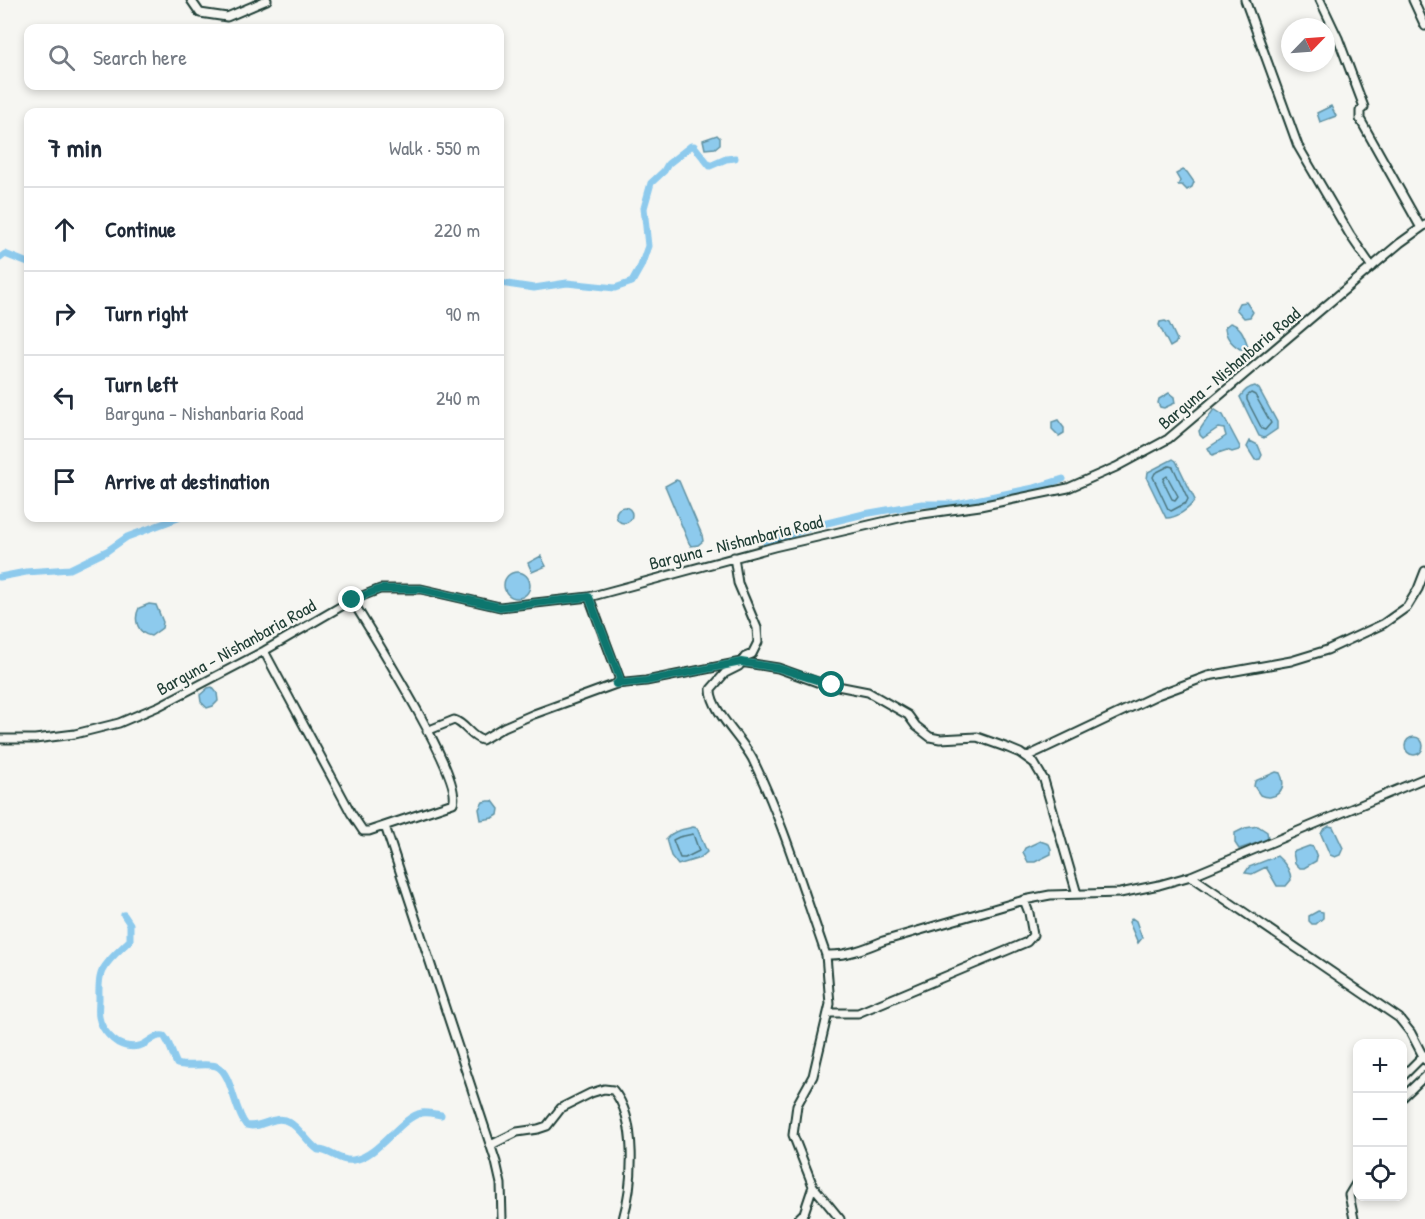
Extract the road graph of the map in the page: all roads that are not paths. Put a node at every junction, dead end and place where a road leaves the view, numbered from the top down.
1 (191, 0) edge
2 (267, 0) edge
3 (1245, 0) edge
4 (1320, 0) edge
5 (1413, 0) edge
6 (1425, 26) edge
7 (1423, 227) edge
8 (1372, 267) junction
9 (734, 557) junction
10 (1425, 571) edge
11 (589, 597) junction
12 (352, 600) junction
13 (264, 651) junction
14 (741, 662) junction
15 (616, 684) junction
16 (427, 731) junction
17 (0, 739) edge
18 (1026, 757) junction
19 (1425, 778) edge
20 (385, 826) junction
21 (1191, 876) junction
22 (1077, 894) junction
23 (1024, 900) junction
24 (826, 955) junction
25 (828, 1013) junction
26 (1424, 1057) edge
27 (1407, 1072) edge
28 (1425, 1076) edge
29 (1407, 1093) edge
30 (491, 1145) junction
31 (813, 1186) junction
32 (1353, 1188) edge
33 (502, 1219) edge
34 (623, 1219) edge
35 (798, 1219) edge
36 (840, 1219) edge
37 (1354, 1219) edge

1 - 2 street
3 - 8 street
4 - 7 street
5 - 6 street
7 - 8 street, Barguna - Nishanbaria Road
8 - 9 street, Barguna - Nishanbaria Road
9 - 11 street, Barguna - Nishanbaria Road
9 - 14 street
10 - 18 street
11 - 12 street, Barguna - Nishanbaria Road
11 - 15 street
12 - 13 street, Barguna - Nishanbaria Road
12 - 16 street
13 - 17 street, Barguna - Nishanbaria Road
13 - 20 street
14 - 15 street
14 - 18 street
14 - 24 street
15 - 16 street
16 - 20 street
18 - 22 street
19 - 21 street
20 - 30 street
21 - 22 street
21 - 26 street
22 - 23 street
23 - 24 street
23 - 25 street
24 - 25 street
25 - 31 street
26 - 27 street
28 - 29 street
30 - 33 street
30 - 34 street
31 - 35 street
31 - 36 street
32 - 37 street

